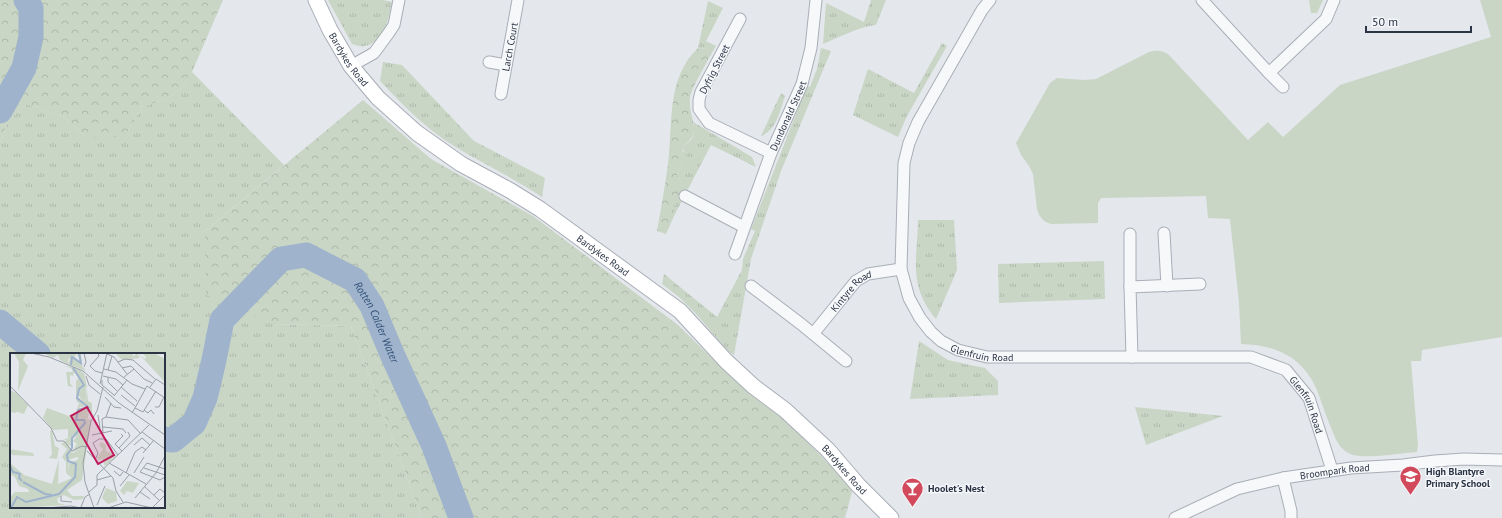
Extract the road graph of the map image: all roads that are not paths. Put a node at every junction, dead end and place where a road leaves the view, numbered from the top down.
1 (316, 0) edge
2 (399, 0) edge
3 (518, 0) edge
4 (816, 0) edge
5 (990, 0) edge
6 (1202, 0) edge
7 (1334, 0) edge
8 (740, 19) dead end
9 (489, 62) dead end
10 (506, 65) junction
11 (351, 66) junction
12 (1269, 73) junction
13 (1283, 87) dead end
14 (501, 94) dead end
15 (772, 153) junction
16 (685, 196) dead end
17 (744, 227) junction
18 (1164, 233) dead end
19 (1130, 234) dead end
20 (735, 254) dead end
21 (901, 268) junction
22 (1200, 284) dead end
23 (752, 286) dead end
24 (1167, 286) junction
25 (1130, 287) junction
26 (813, 334) junction
27 (1132, 357) junction
28 (846, 361) dead end
29 (1502, 460) edge
30 (1332, 470) junction
31 (1283, 478) junction
32 (891, 518) edge
33 (1175, 518) edge
34 (1290, 518) edge

1 - 11 main road, Bardykes Road
2 - 11 street
3 - 10 street, Larch Court
4 - 15 street, Dundonald Street
5 - 21 street, Glenfruin Road
6 - 12 street
7 - 12 street
8 - 15 street, Dyfrig Street
9 - 10 street
10 - 14 street, Larch Court
11 - 32 main road, Bardykes Road
12 - 13 street
15 - 17 street, Dundonald Street
16 - 17 street
17 - 20 street, Dundonald Street
18 - 24 street
19 - 25 street
21 - 26 street, Kintyre Road
21 - 27 street, Glenfruin Road
22 - 24 street
23 - 26 street
24 - 25 street
25 - 27 street
26 - 28 street
27 - 30 street, Glenfruin Road
29 - 30 street, Broompark Road
30 - 31 street, Broompark Road
31 - 33 street, Broompark Road
31 - 34 street

